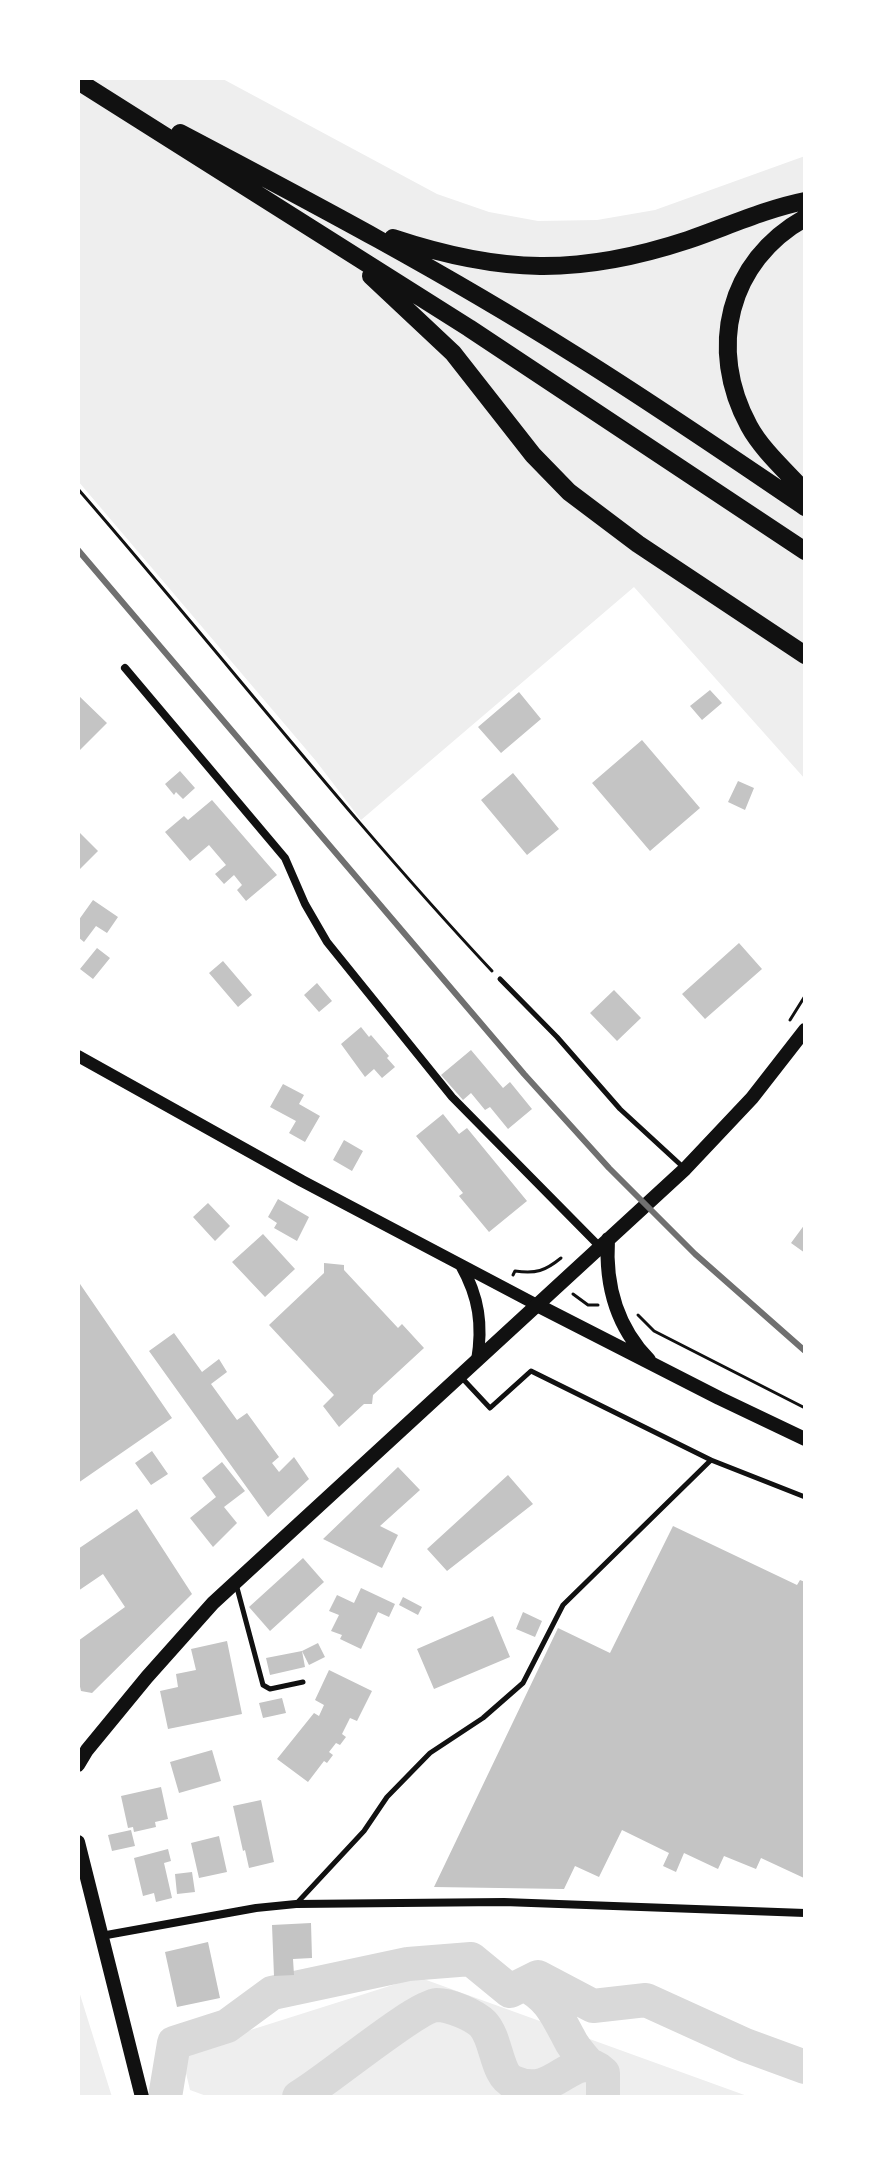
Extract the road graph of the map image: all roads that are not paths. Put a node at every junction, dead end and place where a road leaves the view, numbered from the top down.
1 (78, 80) edge
2 (805, 201) edge
3 (805, 218) edge
4 (356, 226) junction
5 (340, 246) junction
6 (805, 492) edge
7 (805, 507) edge
8 (805, 551) edge
9 (805, 655) edge
10 (125, 668) dead end
11 (500, 979) road end
12 (805, 1030) edge
13 (78, 1056) edge
14 (685, 1169) junction
15 (604, 1243) junction
16 (461, 1265) junction
17 (537, 1305) junction
18 (477, 1361) junction
19 (655, 1366) junction
20 (461, 1377) junction
21 (805, 1439) edge
22 (711, 1460) junction
23 (805, 1497) edge
24 (236, 1583) junction
25 (303, 1682) dead end
26 (83, 1746) edge
27 (78, 1765) edge
28 (78, 1842) edge
29 (296, 1904) junction
30 (804, 1911) edge
31 (101, 1936) junction
32 (142, 2097) edge

1 - 4 highway
1 - 5 highway
2 - 4 highway
3 - 6 highway
4 - 7 highway
5 - 8 highway
5 - 9 highway
10 - 15 street
11 - 14 lane
12 - 14 main road
13 - 16 street
14 - 15 main road
15 - 17 main road
15 - 19 main road
16 - 17 street
16 - 18 street
17 - 18 main road
17 - 19 main road
18 - 20 main road
19 - 21 main road
20 - 22 lane
20 - 24 main road
22 - 23 lane
22 - 29 lane
24 - 25 lane
24 - 26 main road
26 - 27 main road
28 - 31 main road
29 - 30 street
29 - 31 street
31 - 32 main road

